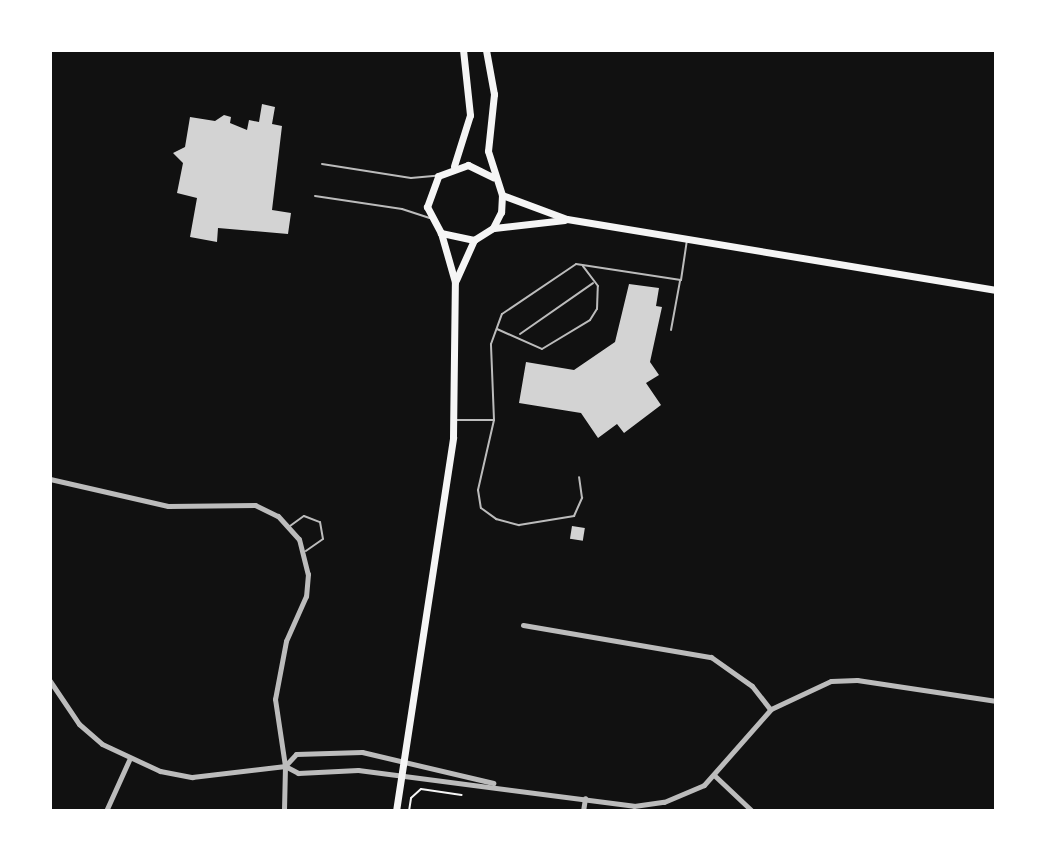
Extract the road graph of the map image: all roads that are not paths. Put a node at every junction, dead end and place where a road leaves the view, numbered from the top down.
1 (463, 50) edge
2 (486, 50) edge
3 (322, 164) dead end
4 (454, 166) junction
5 (438, 176) junction
6 (493, 177) junction
7 (502, 195) junction
8 (315, 196) dead end
9 (430, 218) junction
10 (567, 219) junction
11 (493, 228) junction
12 (441, 233) junction
13 (474, 240) junction
14 (687, 240) junction
15 (582, 264) junction
16 (681, 280) junction
17 (455, 282) junction
18 (594, 282) junction
19 (996, 290) edge
20 (496, 328) junction
21 (671, 330) dead end
22 (519, 335) junction
23 (454, 420) junction
24 (494, 420) junction
25 (579, 477) dead end
26 (50, 479) edge
27 (290, 526) junction
28 (304, 551) junction
29 (523, 625) dead end
30 (50, 681) edge
31 (996, 701) edge
32 (771, 709) junction
33 (129, 760) junction
34 (404, 761) junction
35 (285, 766) junction
36 (402, 775) junction
37 (715, 776) junction
38 (497, 785) junction
39 (585, 798) junction
40 (106, 811) edge
41 (284, 811) edge
42 (396, 811) edge
43 (583, 811) edge
44 (752, 811) edge

1 - 4 main road
2 - 6 main road
3 - 5 lane
4 - 5 main road
4 - 6 main road
5 - 9 main road
6 - 7 main road
7 - 10 main road
7 - 11 main road
8 - 9 lane
9 - 12 main road
10 - 11 main road
10 - 14 main road
11 - 13 main road
12 - 13 main road
12 - 17 main road
13 - 17 main road
14 - 16 lane
14 - 19 main road
15 - 16 lane
15 - 18 lane
15 - 20 lane
16 - 21 lane
17 - 23 main road
18 - 22 lane
18 - 22 lane
20 - 22 lane
20 - 24 lane
23 - 24 lane
23 - 34 main road
24 - 25 lane
26 - 27 street
27 - 28 street
27 - 28 lane
28 - 35 street
29 - 32 street
30 - 33 street
31 - 32 street
32 - 37 street
33 - 35 street
33 - 40 street
34 - 35 street
34 - 36 main road
34 - 38 street
35 - 36 street
35 - 41 street
36 - 38 street
36 - 42 main road
37 - 39 street
37 - 44 street
38 - 39 street
39 - 43 street

